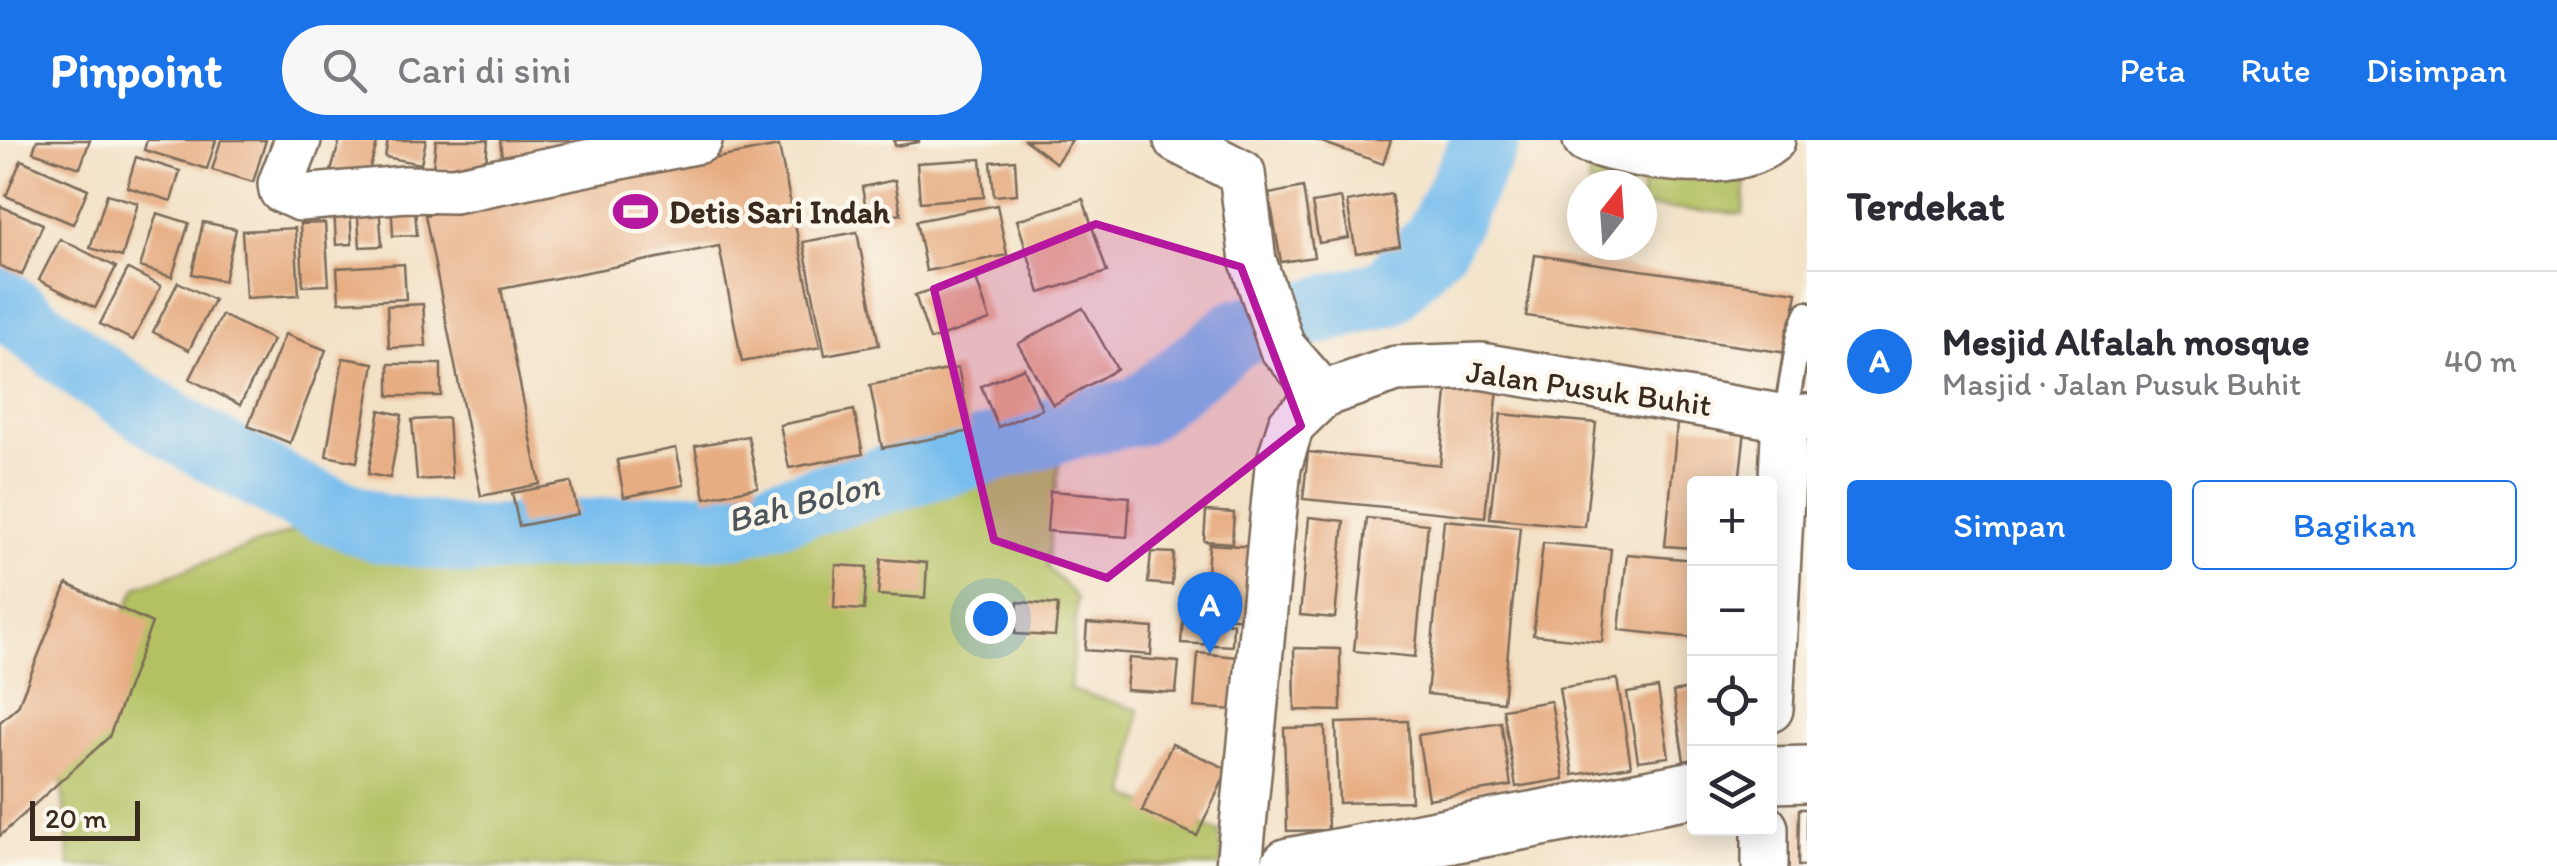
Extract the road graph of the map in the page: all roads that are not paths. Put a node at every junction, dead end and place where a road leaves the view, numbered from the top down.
1 (298, 140) edge
2 (699, 140) edge
3 (1176, 140) edge
4 (1772, 140) edge
5 (1596, 144) edge
6 (1807, 313) edge
7 (1323, 394) junction
8 (1796, 418) edge
9 (1775, 656) edge
10 (1807, 774) edge
11 (1777, 775) edge
12 (1687, 790) edge
13 (1766, 836) edge
14 (1239, 866) edge
15 (1289, 866) edge
16 (1765, 866) edge

1 - 2 street
3 - 7 street
4 - 5 street
6 - 8 lane
7 - 8 street, Jalan Pusuk Buhit
7 - 14 street, Jalan Pusuk Buhit
8 - 9 street
10 - 11 street
12 - 15 street
13 - 16 street

